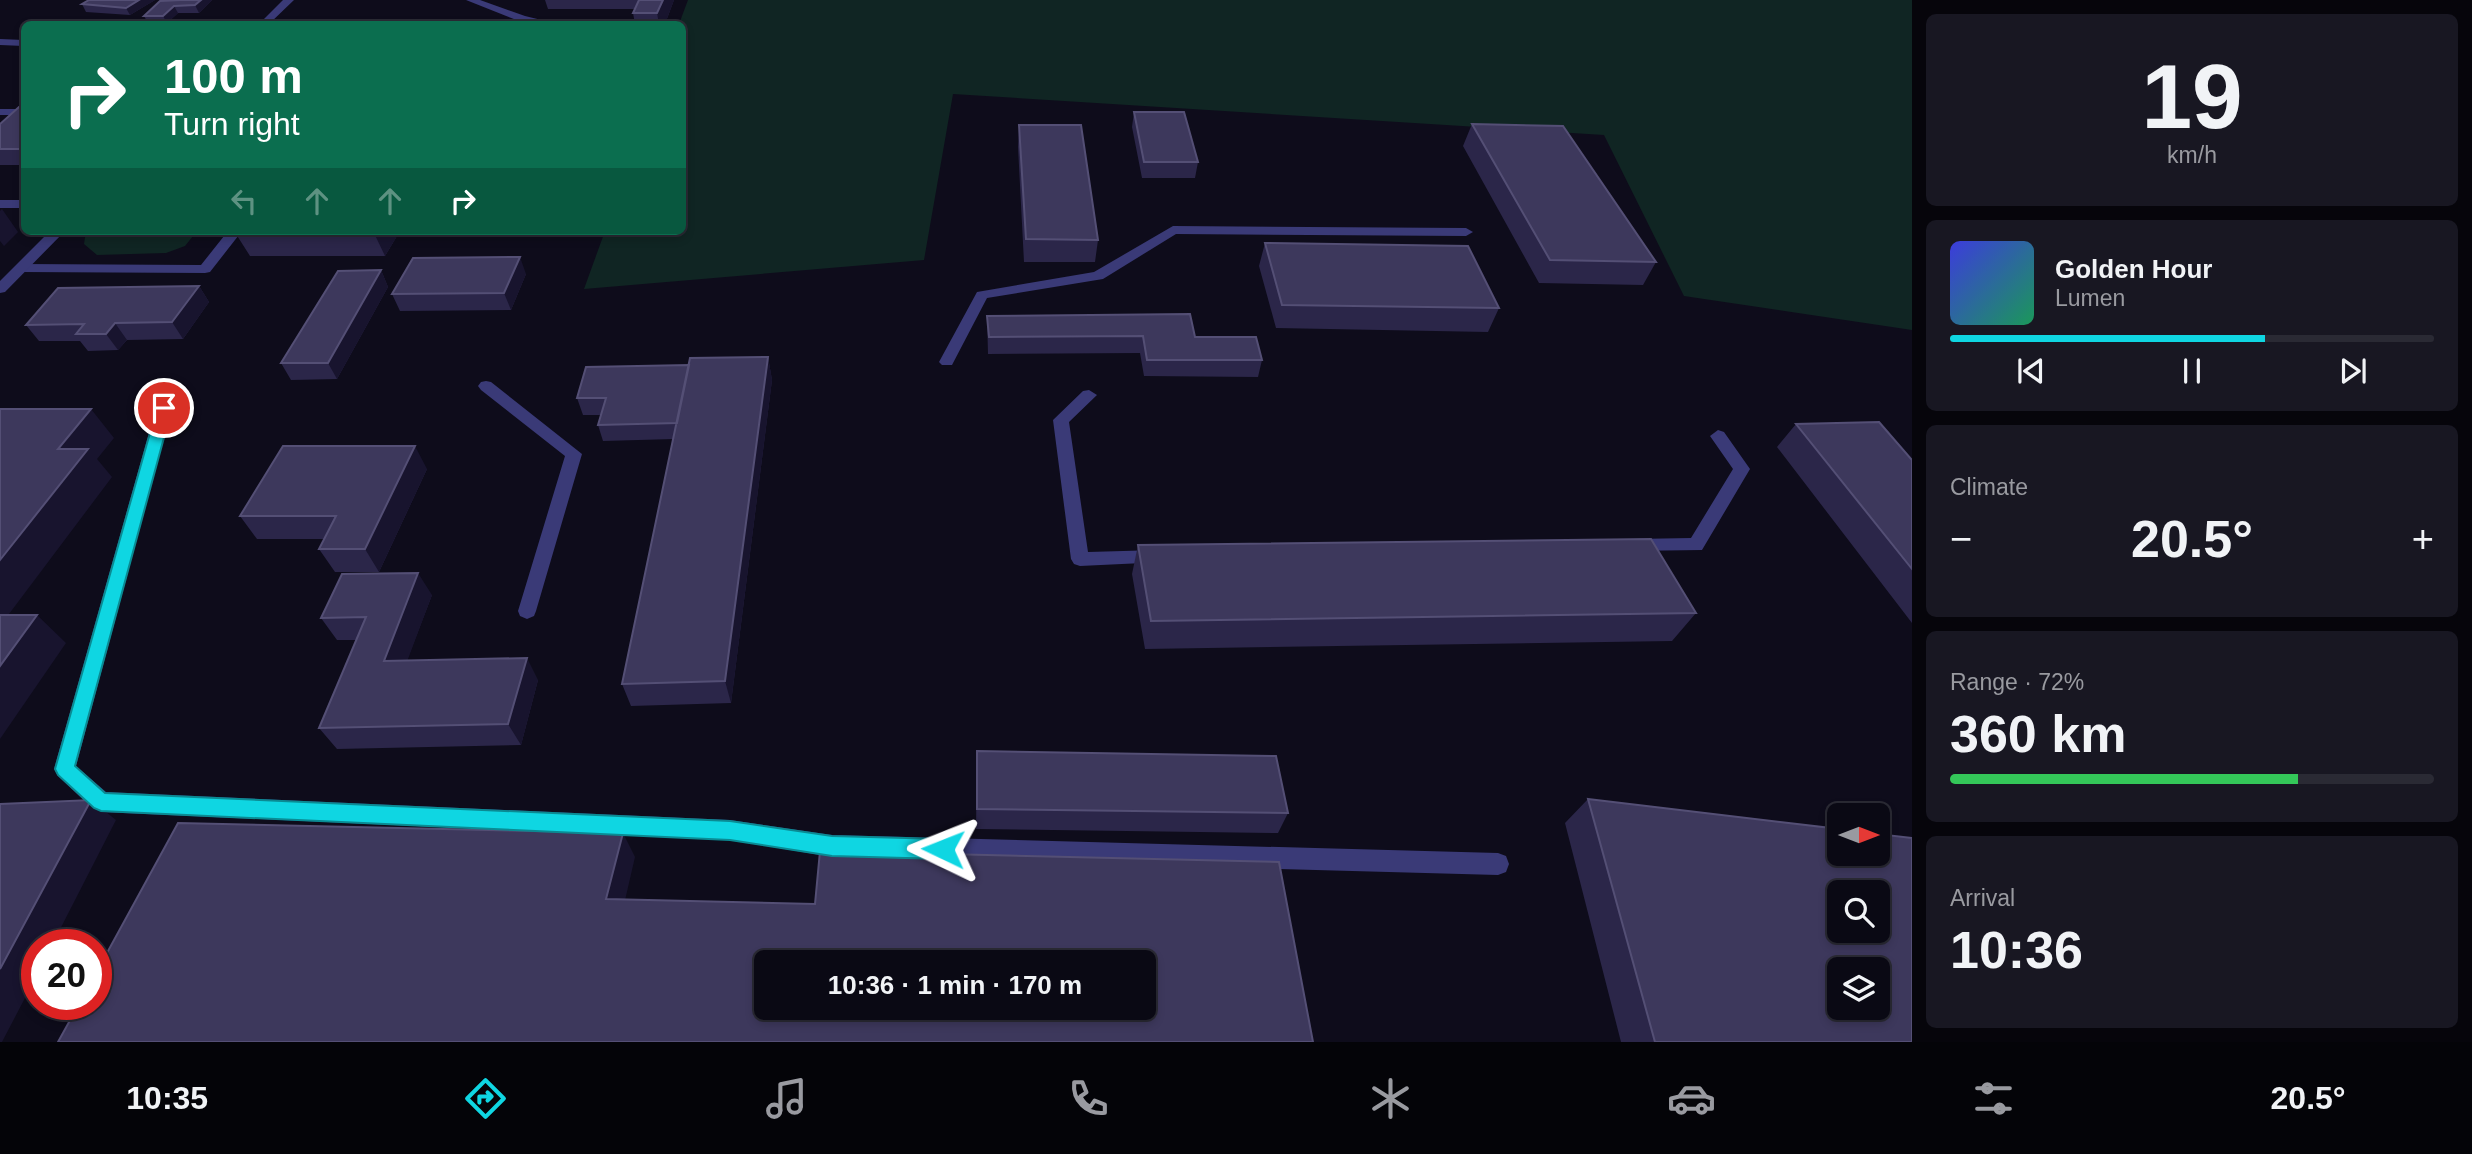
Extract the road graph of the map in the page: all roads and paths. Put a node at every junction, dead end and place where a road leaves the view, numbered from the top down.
1 (289, 0) edge
2 (471, 0) edge
3 (267, 21) edge
4 (535, 21) edge
5 (0, 42) edge
6 (21, 43) edge
7 (0, 112) edge
8 (21, 112) edge
9 (0, 204) edge
10 (21, 204) edge
11 (1466, 232) dead end
12 (54, 235) edge
13 (232, 235) edge
14 (21, 268) junction
15 (0, 289) edge
16 (947, 362) dead end
17 (486, 387) dead end
18 (1089, 396) dead end
19 (164, 408) dead end
20 (1718, 436) dead end
21 (1614, 547) edge
22 (1175, 556) edge
23 (527, 611) dead end
24 (1498, 864) dead end

1 - 3 street
2 - 4 street
5 - 6 street
7 - 8 street
9 - 10 street
11 - 16 street
12 - 14 street
13 - 14 street
14 - 15 street
17 - 23 street
18 - 22 street
19 - 24 street
20 - 21 street

